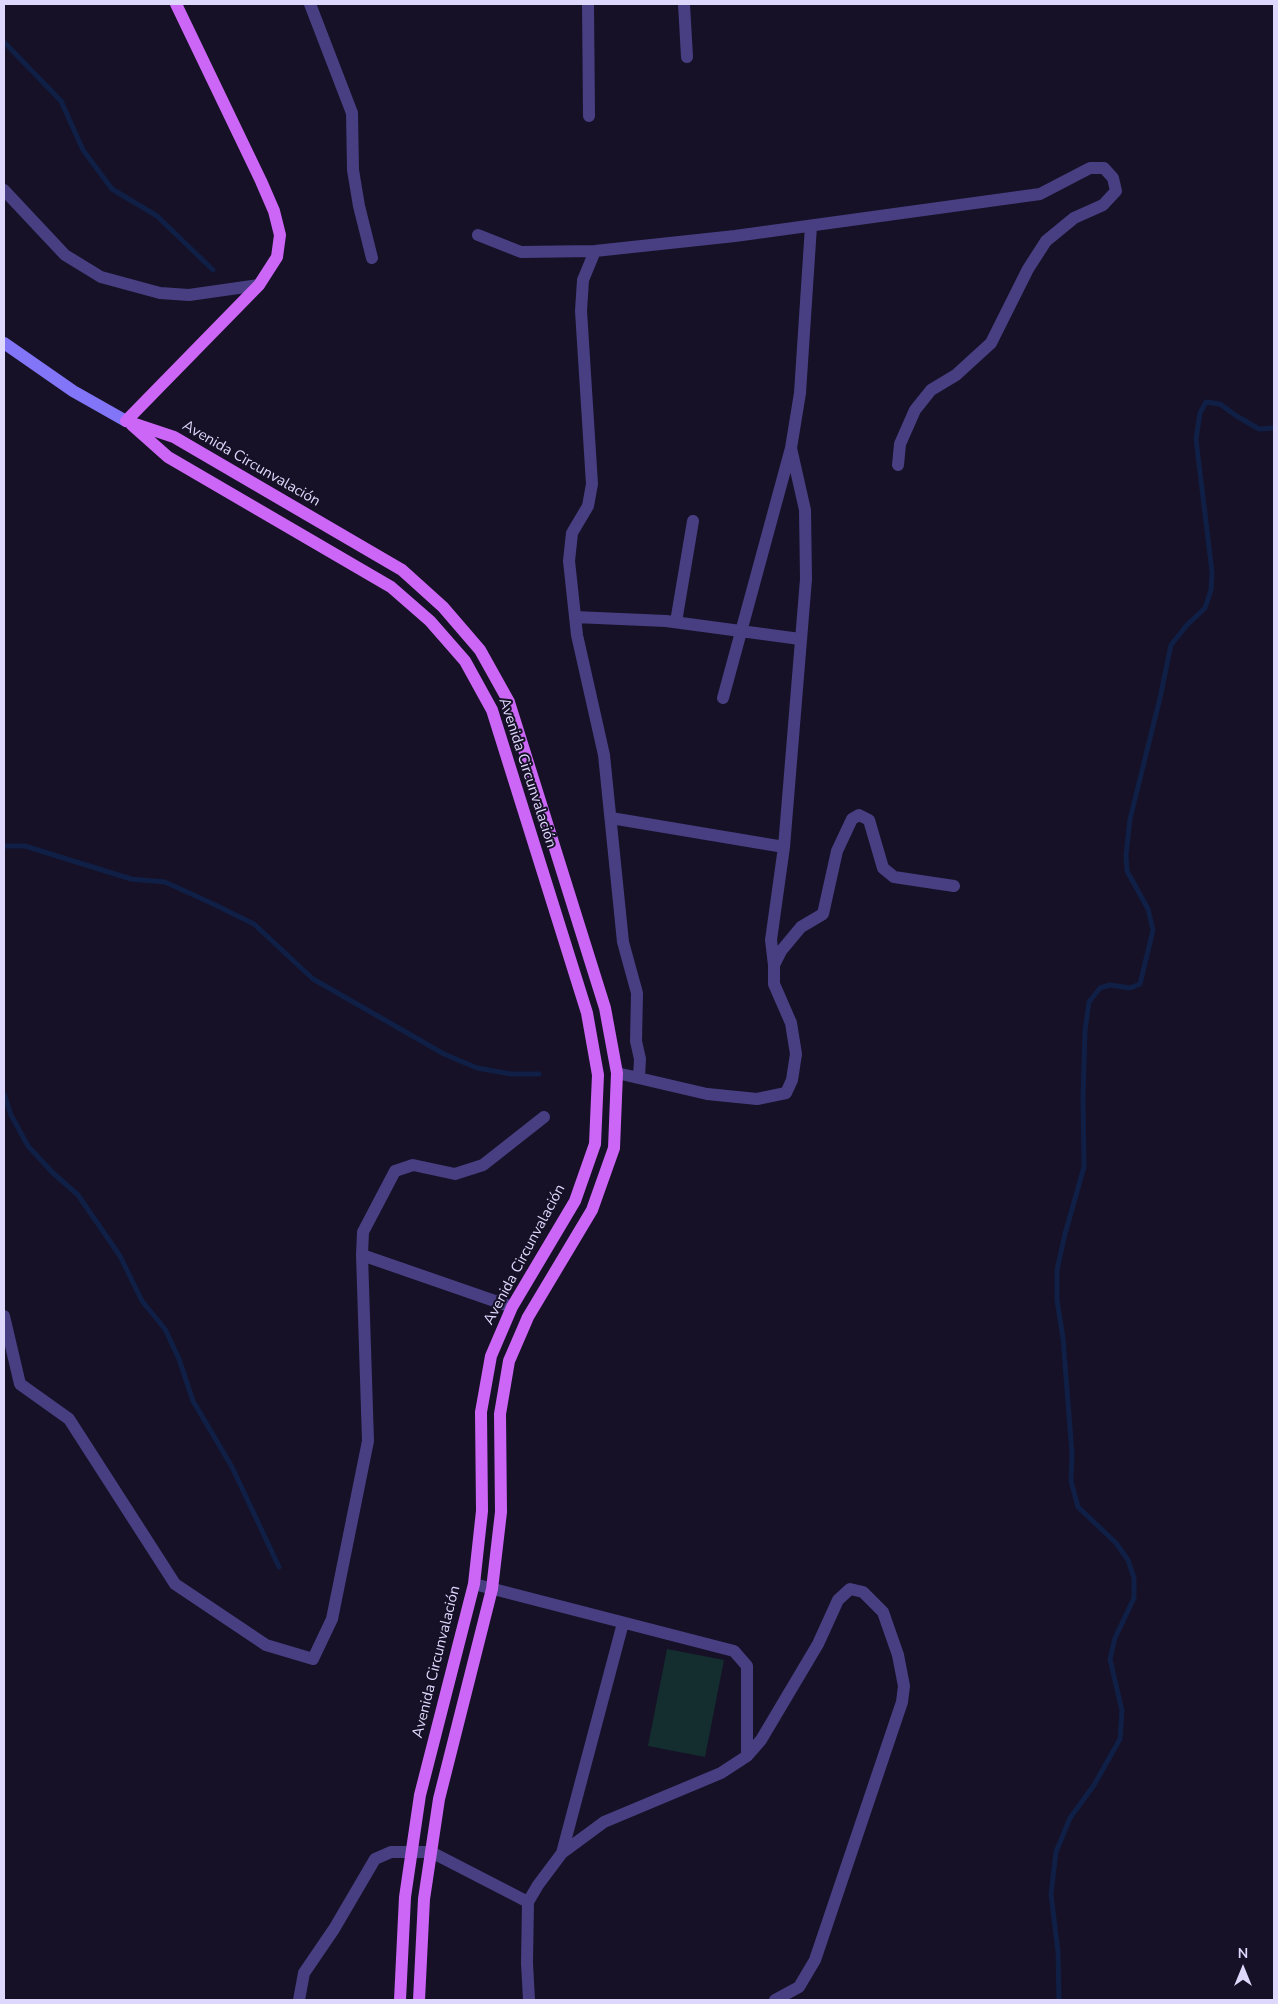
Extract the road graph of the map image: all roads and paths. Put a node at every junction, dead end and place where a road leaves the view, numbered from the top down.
1 (176, 4) edge
2 (310, 4) edge
3 (588, 4) edge
4 (684, 4) edge
5 (687, 57) dead end
6 (589, 116) dead end
7 (4, 190) edge
8 (811, 226) junction
9 (478, 235) dead end
10 (594, 251) junction
11 (372, 258) dead end
12 (259, 285) junction
13 (4, 344) edge
14 (126, 420) junction
15 (791, 448) junction
16 (898, 464) dead end
17 (692, 521) dead end
18 (575, 617) junction
19 (676, 622) junction
20 (741, 631) junction
21 (800, 639) junction
22 (723, 698) dead end
23 (611, 818) junction
24 (784, 847) junction
25 (954, 886) dead end
26 (774, 965) junction
27 (617, 1073) junction
28 (639, 1078) junction
29 (544, 1117) dead end
30 (362, 1255) junction
31 (512, 1307) junction
32 (4, 1316) edge
33 (474, 1584) junction
34 (492, 1589) junction
35 (623, 1623) junction
36 (747, 1756) junction
37 (412, 1852) junction
38 (431, 1852) junction
39 (562, 1853) junction
40 (528, 1902) junction
41 (299, 2000) edge
42 (400, 2000) edge
43 (419, 2000) edge
44 (529, 2000) edge
45 (775, 2000) edge

1 - 12 main road
2 - 11 street
3 - 6 street
4 - 5 street
7 - 12 street
8 - 10 street
8 - 15 street
8 - 16 street
9 - 10 street
10 - 18 street
12 - 14 main road
13 - 14 street
14 - 27 main road, Avenida Circunvalación
14 - 31 main road, Avenida Circunvalación
15 - 20 street
15 - 21 street
17 - 19 street
18 - 19 street
18 - 23 street
19 - 20 street
20 - 21 street
20 - 22 street
21 - 24 street
23 - 24 street
23 - 28 street
24 - 26 street
25 - 26 street
26 - 28 street
27 - 28 street
27 - 34 main road, Avenida Circunvalación
29 - 30 street
30 - 31 street
30 - 32 street
31 - 33 main road, Avenida Circunvalación
33 - 34 street
33 - 37 main road, Avenida Circunvalación
34 - 35 street
34 - 38 main road, Avenida Circunvalación
35 - 36 street
35 - 39 street
36 - 39 street
36 - 45 street
37 - 38 street
37 - 41 street
37 - 42 main road, Avenida Circunvalación
38 - 40 street
38 - 43 main road, Avenida Circunvalación
39 - 40 street
40 - 44 street

